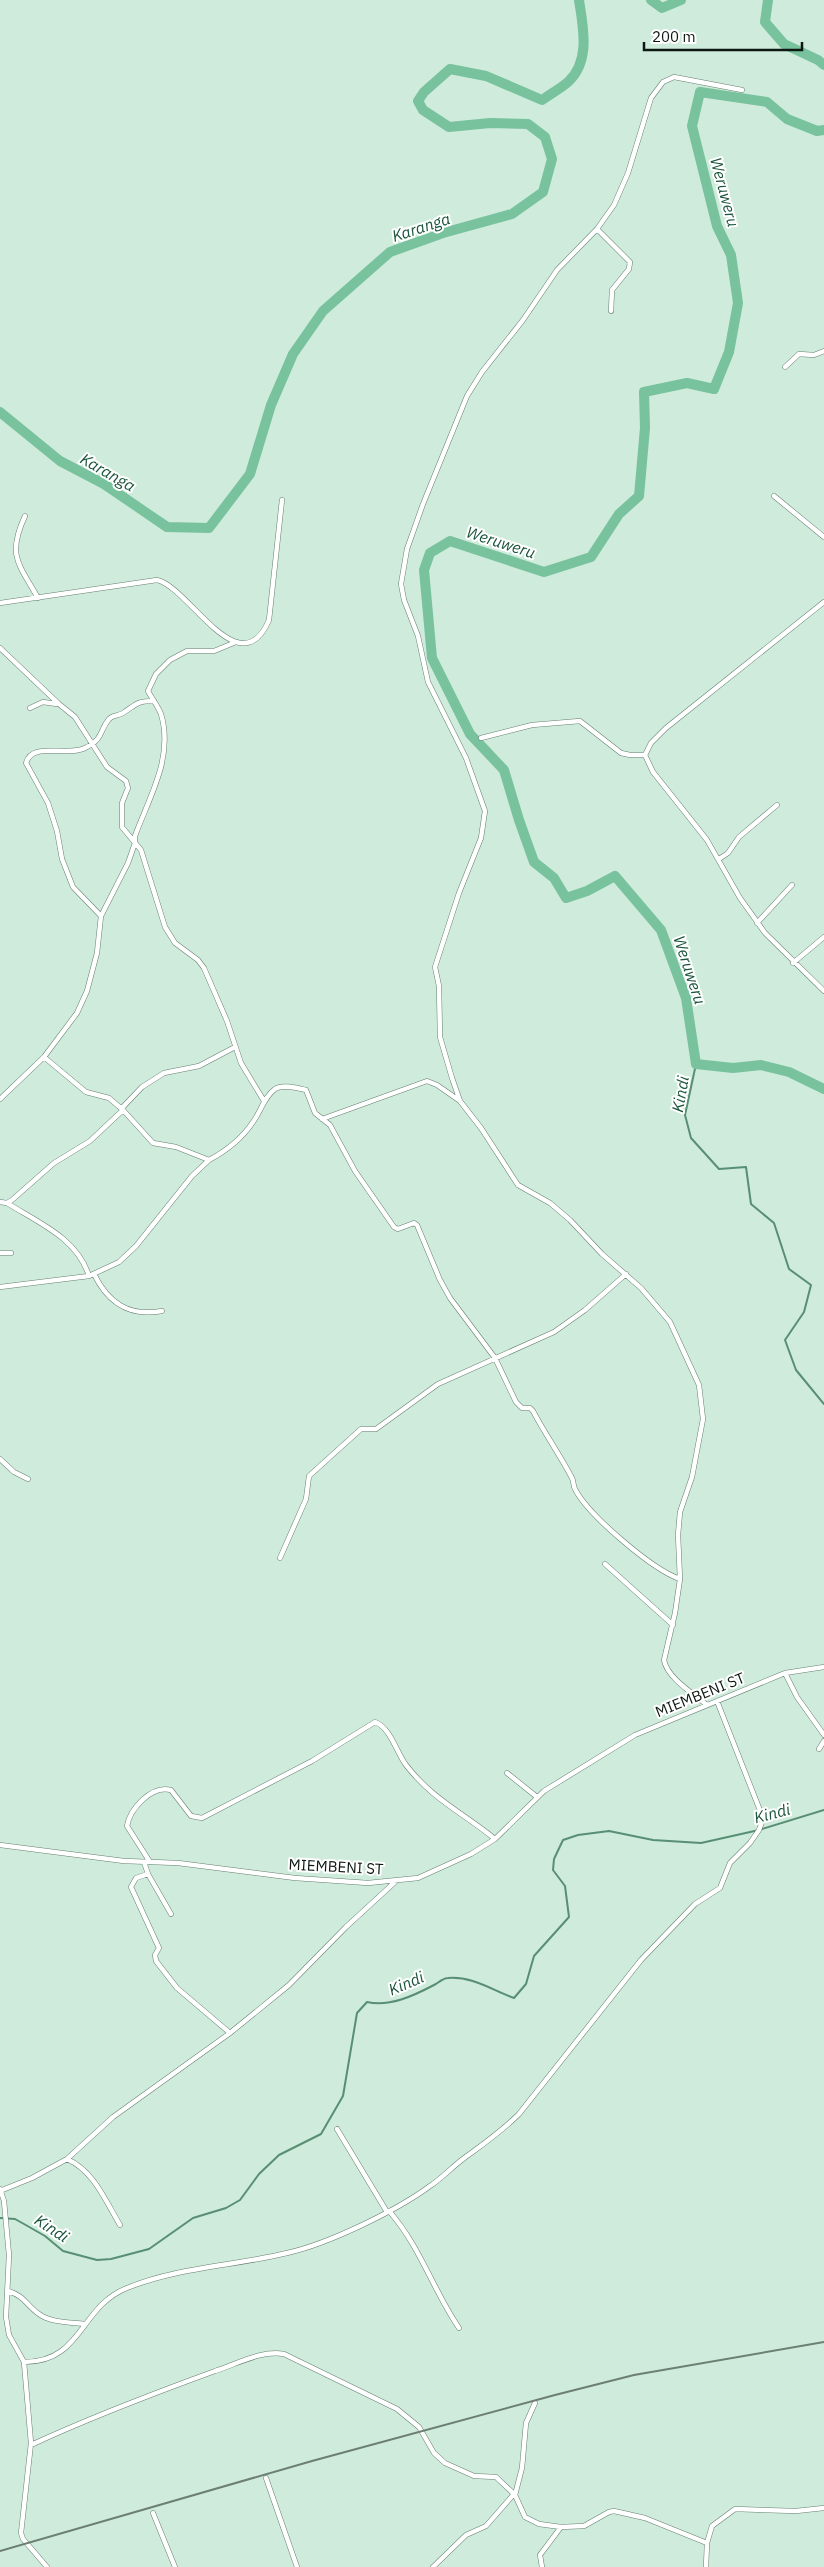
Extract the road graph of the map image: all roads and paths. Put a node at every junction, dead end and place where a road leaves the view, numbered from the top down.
1 (742, 90) dead end
2 (597, 229) junction
3 (611, 311) dead end
4 (824, 351) edge
5 (786, 367) dead end
6 (774, 496) dead end
7 (282, 500) dead end
8 (25, 516) dead end
9 (824, 537) edge
10 (38, 598) junction
11 (824, 602) edge
12 (0, 603) edge
13 (236, 642) junction
14 (0, 648) edge
15 (154, 701) junction
16 (58, 704) junction
17 (30, 708) dead end
18 (481, 738) dead end
19 (92, 745) junction
20 (645, 754) junction
21 (777, 805) dead end
22 (135, 843) junction
23 (719, 859) junction
24 (792, 885) dead end
25 (101, 916) junction
26 (757, 923) junction
27 (824, 937) edge
28 (793, 962) junction
29 (824, 992) edge
30 (235, 1047) junction
31 (44, 1057) junction
32 (0, 1099) edge
33 (460, 1101) junction
34 (264, 1102) junction
35 (122, 1109) junction
36 (322, 1120) junction
37 (209, 1160) junction
38 (0, 1202) edge
39 (7, 1203) junction
40 (0, 1253) edge
41 (11, 1254) dead end
42 (94, 1274) junction
43 (626, 1274) junction
44 (89, 1276) junction
45 (0, 1287) edge
46 (162, 1311) dead end
47 (495, 1358) junction
48 (0, 1459) edge
49 (28, 1480) dead end
50 (280, 1558) dead end
51 (605, 1564) dead end
52 (680, 1579) junction
53 (673, 1625) junction
54 (824, 1667) edge
55 (785, 1672) junction
56 (717, 1701) junction
57 (707, 1705) junction
58 (824, 1735) edge
59 (824, 1741) edge
60 (819, 1749) dead end
61 (506, 1773) dead end
62 (537, 1797) junction
63 (495, 1839) junction
64 (0, 1845) edge
65 (144, 1862) junction
66 (150, 1862) junction
67 (148, 1874) junction
68 (395, 1882) junction
69 (171, 1914) dead end
70 (230, 2033) junction
71 (337, 2129) dead end
72 (67, 2159) junction
73 (0, 2190) edge
74 (388, 2212) junction
75 (120, 2225) dead end
76 (8, 2291) junction
77 (85, 2324) junction
78 (459, 2328) dead end
79 (24, 2362) junction
80 (536, 2403) dead end
81 (31, 2445) junction
82 (266, 2478) dead end
83 (514, 2495) junction
84 (824, 2508) edge
85 (153, 2513) dead end
86 (561, 2527) junction
87 (707, 2543) junction
88 (48, 2567) edge
89 (175, 2567) edge
90 (297, 2567) edge
91 (433, 2567) edge
92 (542, 2567) edge
93 (706, 2567) edge

1 - 2 street
2 - 3 street
2 - 33 street
4 - 5 street
6 - 9 street
7 - 13 street
8 - 10 street
10 - 12 street
10 - 13 street
11 - 20 street
13 - 15 street
14 - 16 street
15 - 19 street
15 - 22 street
16 - 17 street
16 - 19 street
18 - 20 street
19 - 22 street
19 - 25 street
20 - 23 street
21 - 23 street
22 - 25 street
22 - 30 street
23 - 26 street
24 - 26 street
25 - 31 street
26 - 28 street
27 - 28 street
28 - 29 street
30 - 34 street
30 - 35 street
31 - 32 street
31 - 35 street
33 - 36 street
33 - 43 street
34 - 36 street
34 - 37 street
35 - 37 street
35 - 39 street
36 - 47 street
37 - 42 street
38 - 39 street
39 - 44 street
40 - 41 street
42 - 44 street
42 - 46 street
43 - 47 street
43 - 52 street
44 - 45 street
47 - 50 street
47 - 52 street
48 - 49 street
51 - 53 street
52 - 53 street
53 - 57 street
54 - 55 street, MIEMBENI ST
55 - 56 street, MIEMBENI ST
55 - 58 street
56 - 57 street, MIEMBENI ST
56 - 74 street
57 - 62 street, MIEMBENI ST
59 - 60 street
61 - 62 street
62 - 63 street, MIEMBENI ST
63 - 66 street
63 - 68 street, MIEMBENI ST
64 - 65 street, MIEMBENI ST
65 - 66 street, MIEMBENI ST
65 - 67 street
66 - 68 street, MIEMBENI ST
67 - 69 street
67 - 70 street
68 - 70 street
70 - 72 street
71 - 74 street
72 - 73 street
72 - 75 street
73 - 76 street
74 - 77 street
74 - 78 street
76 - 77 street
76 - 79 street
77 - 79 street
79 - 81 street
80 - 83 street
81 - 83 street
81 - 88 street
82 - 90 street
83 - 86 street
83 - 91 street
84 - 87 street
85 - 89 street
86 - 87 street
86 - 92 street
87 - 93 street

